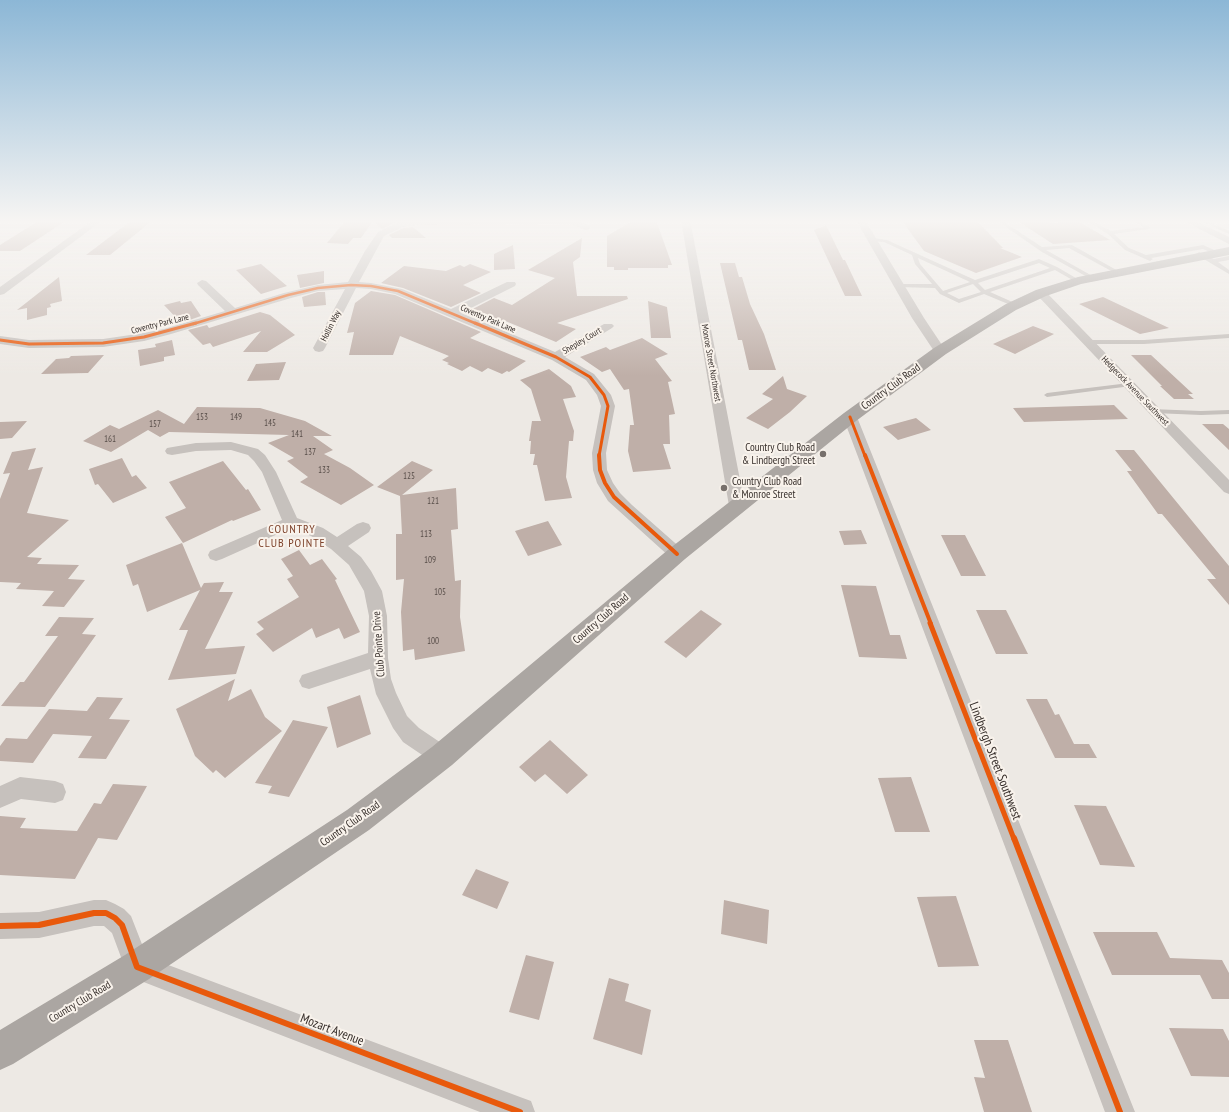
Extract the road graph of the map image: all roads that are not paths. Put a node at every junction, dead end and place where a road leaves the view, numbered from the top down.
1 (28, 272) edge
2 (359, 272) edge
3 (694, 272) edge
4 (891, 272) edge
5 (924, 272) edge
6 (952, 272) edge
7 (1005, 272) edge
8 (1043, 272) edge
9 (1062, 272) edge
10 (1082, 272) edge
11 (1117, 272) edge
12 (1093, 278) junction
13 (1078, 281) junction
14 (974, 282) junction
15 (202, 283) dead end
16 (511, 284) dead end
17 (351, 285) junction
18 (899, 286) junction
19 (936, 286) junction
20 (0, 292) edge
21 (984, 292) junction
22 (942, 293) junction
23 (1041, 293) junction
24 (1015, 305) junction
25 (233, 312) junction
26 (452, 313) junction
27 (608, 326) dead end
28 (1229, 336) edge
29 (0, 340) edge
30 (1088, 342) junction
31 (319, 348) dead end
32 (940, 351) junction
33 (556, 357) junction
34 (1129, 385) junction
35 (1048, 395) dead end
36 (1154, 411) junction
37 (1229, 412) edge
38 (850, 417) junction
39 (172, 451) dead end
40 (1229, 489) edge
41 (737, 506) junction
42 (291, 522) junction
43 (363, 528) dead end
44 (337, 545) junction
45 (677, 554) junction
46 (216, 555) dead end
47 (378, 658) junction
48 (309, 681) dead end
49 (442, 756) junction
50 (55, 792) dead end
51 (0, 797) edge
52 (0, 926) edge
53 (137, 967) junction
54 (0, 1051) edge
55 (520, 1112) edge
56 (1120, 1112) edge

1 - 20 street
2 - 17 street, Hollin Way
3 - 41 street, Monroe Street Northwest
4 - 18 street
5 - 19 lane
6 - 14 lane
7 - 14 lane
8 - 21 lane
9 - 13 lane
10 - 12 lane
11 - 12 main road, Country Club Road
12 - 13 main road, Country Club Road
13 - 23 main road, Country Club Road
14 - 21 lane
14 - 22 lane
15 - 25 street
16 - 26 street
17 - 25 street, Coventry Park Lane
17 - 26 street, Coventry Park Lane
17 - 31 street, Hollin Way
18 - 19 lane
18 - 32 street
19 - 22 lane
21 - 22 lane
21 - 24 lane
23 - 24 main road, Country Club Road
23 - 30 street, Hedgecock Avenue Southwest
24 - 32 main road, Country Club Road
25 - 29 street, Coventry Park Lane
26 - 33 street, Coventry Park Lane
27 - 33 street, Shepley Court
28 - 30 lane
30 - 34 street, Hedgecock Avenue Southwest
32 - 38 main road, Country Club Road
33 - 45 street, Coventry Park Lane
34 - 35 lane
34 - 36 street, Hedgecock Avenue Southwest
36 - 37 lane
36 - 40 street, Hedgecock Avenue Southwest
38 - 41 main road, Country Club Road
38 - 56 street, Lindbergh Street Southwest
39 - 42 street
41 - 45 main road, Country Club Road
42 - 44 street, Club Pointe Drive
42 - 46 street
43 - 44 street
44 - 47 street, Club Pointe Drive
45 - 49 main road, Country Club Road
47 - 48 street
47 - 49 street, Club Pointe Drive
49 - 53 main road, Country Club Road
50 - 51 street
52 - 53 street
53 - 54 main road, Country Club Road
53 - 55 street, Mozart Avenue

